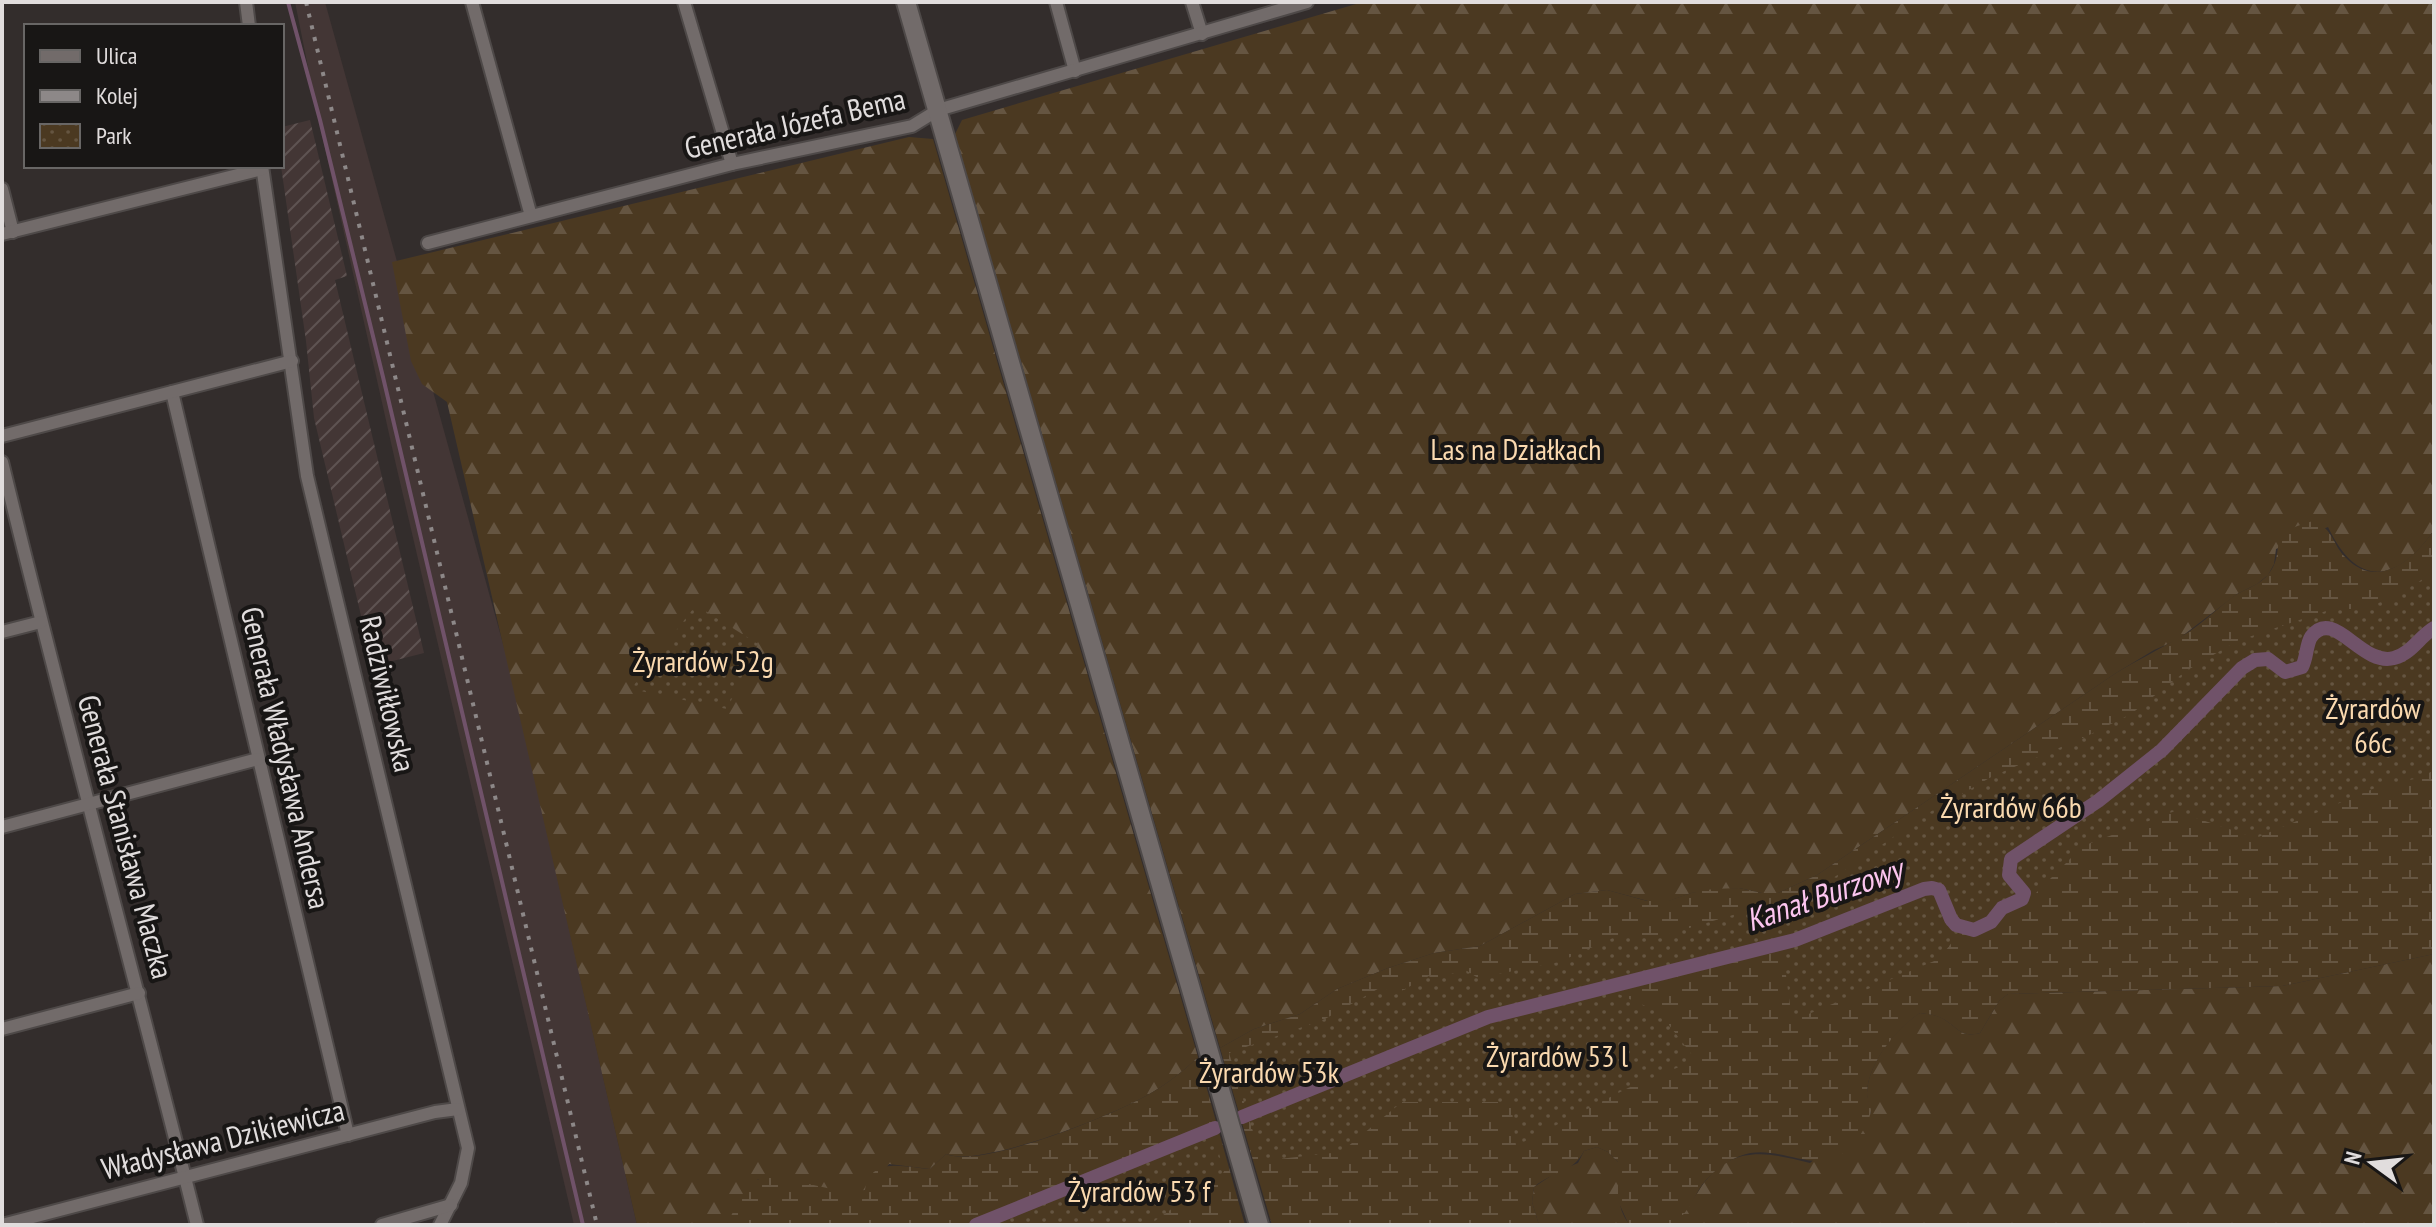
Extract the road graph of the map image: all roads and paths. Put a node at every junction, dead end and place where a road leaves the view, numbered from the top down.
1 (246, 2) edge
2 (472, 2) edge
3 (684, 2) edge
4 (906, 2) edge
5 (1056, 2) edge
6 (1192, 2) edge
7 (1307, 2) edge
8 (249, 24) edge
9 (1202, 34) junction
10 (1075, 71) junction
11 (938, 110) junction
12 (732, 164) junction
13 (258, 168) edge
14 (262, 168) edge
15 (2, 189) edge
16 (531, 216) junction
17 (8, 233) edge
18 (428, 243) dead end
19 (292, 361) junction
20 (172, 392) junction
21 (2, 436) edge
22 (2, 462) edge
23 (41, 622) junction
24 (2, 632) edge
25 (258, 759) junction
26 (90, 805) junction
27 (2, 827) edge
28 (139, 993) junction
29 (2, 1029) edge
30 (458, 1109) junction
31 (348, 1135) junction
32 (185, 1177) junction
33 (451, 1205) junction
34 (2, 1225) edge
35 (197, 1225) edge
36 (383, 1225) edge
37 (440, 1225) edge
38 (1259, 1225) edge

1 - 8 street
2 - 16 street
3 - 12 street
4 - 11 main road
5 - 10 street
6 - 9 street
7 - 9 street, Generała Józefa Bema
9 - 10 street, Generała Józefa Bema
10 - 11 street, Generała Józefa Bema
11 - 12 street, Generała Józefa Bema
11 - 38 main road
12 - 16 street, Generała Józefa Bema
13 - 17 street
14 - 19 street, Radziwiłłowska
15 - 17 street
16 - 18 street, Generała Józefa Bema
19 - 20 street
19 - 30 street, Radziwiłłowska
20 - 21 street
20 - 25 street, Generała Władysława Andersa
22 - 23 street, Generała Stanisława Maczka
23 - 24 street
23 - 26 street, Generała Stanisława Maczka
25 - 26 street
25 - 31 street, Generała Władysława Andersa
26 - 27 street
26 - 28 street, Generała Stanisława Maczka
28 - 29 street
28 - 32 street, Generała Stanisława Maczka
30 - 31 street, Władysława Dzikiewicza
30 - 33 street, Radziwiłłowska
31 - 32 street, Władysława Dzikiewicza
32 - 34 street, Władysława Dzikiewicza
32 - 35 street, Generała Stanisława Maczka
33 - 36 street
33 - 37 street, Radziwiłłowska

